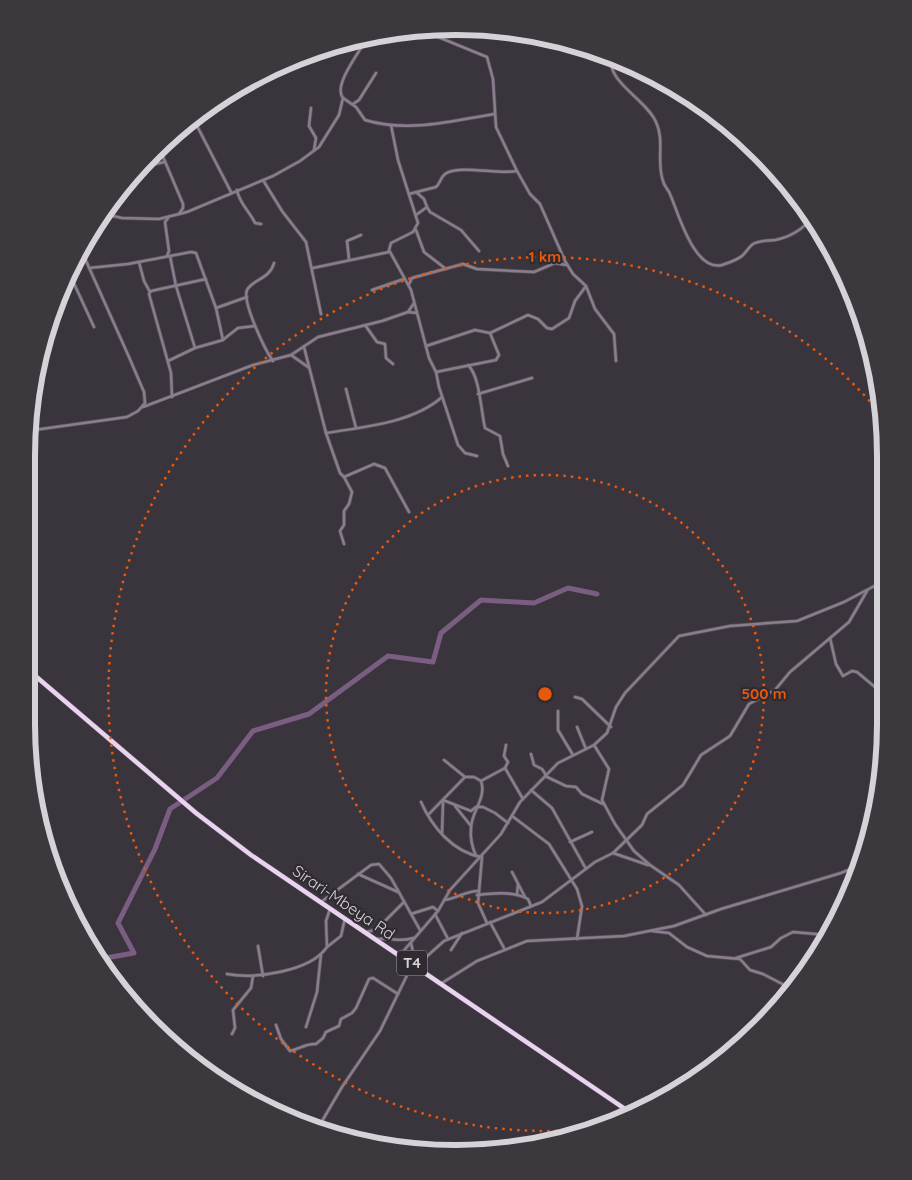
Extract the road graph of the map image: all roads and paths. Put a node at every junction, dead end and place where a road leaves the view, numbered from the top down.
1 (444, 35) edge
2 (439, 36) edge
3 (446, 38) junction
4 (363, 45) edge
5 (610, 64) edge
6 (376, 73) dead end
7 (343, 98) junction
8 (353, 104) junction
9 (312, 108) dead end
10 (494, 114) junction
11 (196, 125) edge
12 (391, 125) junction
13 (316, 138) junction
14 (324, 139) junction
15 (314, 151) junction
16 (162, 154) edge
17 (165, 162) junction
18 (152, 165) edge
19 (517, 171) junction
20 (263, 180) junction
21 (237, 190) junction
22 (231, 192) junction
23 (416, 192) junction
24 (409, 194) junction
25 (427, 207) junction
26 (179, 214) junction
27 (111, 215) edge
28 (416, 215) junction
29 (170, 216) junction
30 (159, 219) junction
31 (165, 222) junction
32 (261, 224) dead end
33 (807, 224) edge
34 (416, 230) junction
35 (361, 235) dead end
36 (169, 251) junction
37 (479, 251) dead end
38 (389, 252) junction
39 (175, 255) junction
40 (168, 257) junction
41 (84, 258) edge
42 (349, 259) junction
43 (139, 262) junction
44 (274, 262) dead end
45 (568, 266) junction
46 (89, 268) junction
47 (313, 268) junction
48 (446, 269) junction
49 (206, 279) junction
50 (404, 279) junction
51 (73, 281) edge
52 (176, 286) junction
53 (409, 286) junction
54 (586, 286) junction
55 (372, 290) dead end
56 (150, 292) junction
57 (247, 297) junction
58 (414, 304) junction
59 (216, 308) junction
60 (408, 312) junction
61 (417, 313) junction
62 (320, 314) dead end
63 (365, 325) junction
64 (256, 326) junction
65 (94, 327) dead end
66 (490, 333) junction
67 (223, 340) junction
68 (426, 346) junction
69 (304, 347) junction
70 (195, 348) junction
71 (291, 355) junction
72 (168, 361) junction
73 (274, 361) junction
74 (616, 361) dead end
75 (393, 364) dead end
76 (468, 365) junction
77 (309, 368) junction
78 (436, 372) junction
79 (532, 378) dead end
80 (346, 389) dead end
81 (478, 394) junction
82 (172, 397) junction
83 (442, 397) junction
84 (142, 407) junction
85 (356, 428) junction
86 (36, 430) edge
87 (326, 433) junction
88 (477, 456) dead end
89 (508, 466) dead end
90 (344, 477) junction
91 (409, 512) dead end
92 (344, 544) dead end
93 (877, 585) edge
94 (867, 591) junction
95 (830, 638) junction
96 (35, 676) edge
97 (877, 689) edge
98 (575, 697) dead end
99 (558, 711) dead end
100 (577, 727) dead end
101 (611, 727) junction
102 (594, 744) junction
103 (506, 745) dead end
104 (586, 749) junction
105 (531, 754) dead end
106 (573, 755) junction
107 (444, 760) dead end
108 (505, 768) junction
109 (545, 775) junction
110 (465, 777) junction
111 (481, 781) junction
112 (531, 790) junction
113 (523, 799) junction
114 (443, 800) junction
115 (421, 802) dead end
116 (603, 804) junction
117 (455, 806) junction
118 (478, 806) junction
119 (428, 815) junction
120 (512, 816) junction
121 (508, 823) junction
122 (471, 826) junction
123 (592, 832) dead end
124 (442, 835) junction
125 (626, 841) junction
126 (570, 842) junction
127 (613, 853) junction
128 (476, 856) junction
129 (481, 856) junction
130 (650, 865) junction
131 (586, 868) junction
132 (850, 870) edge
133 (512, 872) dead end
134 (358, 874) junction
135 (572, 881) junction
136 (518, 884) junction
137 (398, 892) junction
138 (478, 893) junction
139 (517, 895) junction
140 (526, 898) junction
141 (444, 900) junction
142 (321, 902) junction
143 (404, 902) junction
144 (531, 906) junction
145 (330, 908) junction
146 (438, 911) junction
147 (411, 914) junction
148 (435, 914) junction
149 (706, 915) junction
150 (346, 918) junction
151 (490, 922) junction
152 (486, 923) junction
153 (420, 930) junction
154 (648, 930) junction
155 (367, 932) junction
156 (462, 933) junction
157 (821, 934) edge
158 (414, 938) junction
159 (577, 938) junction
160 (376, 939) junction
161 (448, 939) junction
162 (411, 943) junction
163 (258, 946) dead end
164 (327, 947) junction
165 (504, 948) junction
166 (451, 950) dead end
167 (321, 954) junction
168 (400, 955) junction
169 (736, 958) junction
170 (414, 964) junction
171 (227, 974) dead end
172 (253, 976) junction
173 (263, 976) junction
174 (442, 983) junction
175 (786, 986) edge
176 (398, 994) junction
177 (276, 1025) dead end
178 (306, 1027) dead end
179 (232, 1034) dead end
180 (620, 1105) junction
181 (626, 1109) edge
182 (622, 1111) edge
183 (321, 1123) edge

1 - 3 street
2 - 3 street
3 - 10 street
4 - 7 street
5 - 33 street
6 - 8 street
7 - 8 street
7 - 14 street
8 - 12 street
9 - 13 street
10 - 12 street
10 - 19 street
11 - 22 street
12 - 24 street
13 - 14 street
13 - 15 street
14 - 15 street
15 - 20 street
16 - 17 street
17 - 18 street
17 - 26 street
19 - 23 street
19 - 45 street
20 - 21 street
20 - 47 street
21 - 22 street
21 - 32 street
22 - 26 street
23 - 24 street
23 - 25 street
24 - 28 street
25 - 28 street
25 - 37 street
26 - 29 street
27 - 30 street
28 - 34 street
29 - 30 street
29 - 31 street
30 - 31 street
31 - 36 street
34 - 38 street
34 - 48 street
35 - 42 street
36 - 39 street
36 - 40 street
38 - 42 street
38 - 50 street
39 - 40 street
39 - 49 street
40 - 43 street
40 - 52 street
41 - 46 street
42 - 47 street
43 - 46 street
43 - 56 street
44 - 57 street
45 - 48 street
45 - 54 street
46 - 84 street
47 - 62 street
48 - 53 street
49 - 52 street
49 - 59 street
50 - 53 street
50 - 55 street
51 - 65 street
52 - 56 street
52 - 70 street
53 - 58 street
54 - 66 street
54 - 74 street
56 - 72 street
57 - 59 street
57 - 64 street
58 - 60 street
58 - 61 street
59 - 67 street
60 - 61 street
60 - 63 street
61 - 68 street
63 - 69 street
63 - 75 street
64 - 67 street
64 - 73 street
66 - 68 street
66 - 76 street
67 - 70 street
68 - 78 street
69 - 71 street
69 - 77 street
70 - 72 street
71 - 73 street
71 - 77 street
72 - 82 street
73 - 82 street
76 - 78 street
76 - 81 street
77 - 87 street
78 - 83 street
79 - 81 street
80 - 85 street
81 - 89 street
82 - 84 street
83 - 85 street
83 - 88 street
84 - 86 street
85 - 87 street
87 - 90 street
90 - 91 street
90 - 92 street
93 - 94 street
94 - 95 street
94 - 101 street
95 - 97 street
95 - 125 street
96 - 142 highway, Sirari-Mbeya Rd / T4
98 - 101 street
99 - 106 street
100 - 104 street
101 - 102 street
102 - 104 street
102 - 116 street
103 - 108 street
104 - 106 street
105 - 109 street
106 - 109 street
107 - 110 street
108 - 111 street
108 - 113 street
109 - 112 street
109 - 116 street
110 - 111 street
110 - 114 street
111 - 118 street
112 - 113 street
112 - 126 street
113 - 120 street
114 - 117 street
114 - 119 street
114 - 124 street
115 - 119 street
116 - 125 street
117 - 118 street
117 - 122 street
118 - 121 street
118 - 122 street
119 - 124 street
120 - 121 street
120 - 135 street
121 - 129 street
122 - 128 street
123 - 126 street
124 - 128 street
125 - 127 street
125 - 130 street
126 - 131 street
127 - 130 street
127 - 131 street
128 - 129 street
129 - 138 street
129 - 141 street
130 - 149 street
131 - 135 street
132 - 149 street
133 - 136 street
134 - 137 street
134 - 137 street
134 - 142 street
135 - 144 street
135 - 159 street
136 - 139 street
136 - 140 street
137 - 143 street
138 - 139 street
138 - 141 street
138 - 152 street
139 - 140 street
140 - 144 street
141 - 146 street
142 - 145 highway, Sirari-Mbeya Rd / T4
143 - 147 street
143 - 155 street
144 - 151 street
145 - 150 highway, Sirari-Mbeya Rd / T4
145 - 164 street
146 - 147 street
146 - 148 street
147 - 153 street
148 - 153 street
148 - 161 street
149 - 154 street
150 - 155 highway, Sirari-Mbeya Rd / T4
150 - 164 street
151 - 152 street
151 - 165 street
152 - 156 street
153 - 158 street
154 - 159 street
154 - 169 street
155 - 160 highway, Sirari-Mbeya Rd / T4
156 - 161 street
156 - 166 street
157 - 169 street
158 - 160 street
158 - 162 street
159 - 165 street
160 - 168 highway, Sirari-Mbeya Rd / T4
161 - 170 street
162 - 168 street
162 - 170 street
163 - 173 street
164 - 167 street
165 - 174 street
167 - 173 street
167 - 178 street
168 - 170 highway, Sirari-Mbeya Rd / T4
169 - 175 street
170 - 174 highway, Sirari-Mbeya Rd / T4
170 - 176 street
171 - 172 street
172 - 173 street
172 - 179 street
174 - 180 highway, Sirari-Mbeya Rd / T4
176 - 177 street
176 - 183 street
180 - 181 highway, Sirari-Mbeya Rd / T4
180 - 182 street

